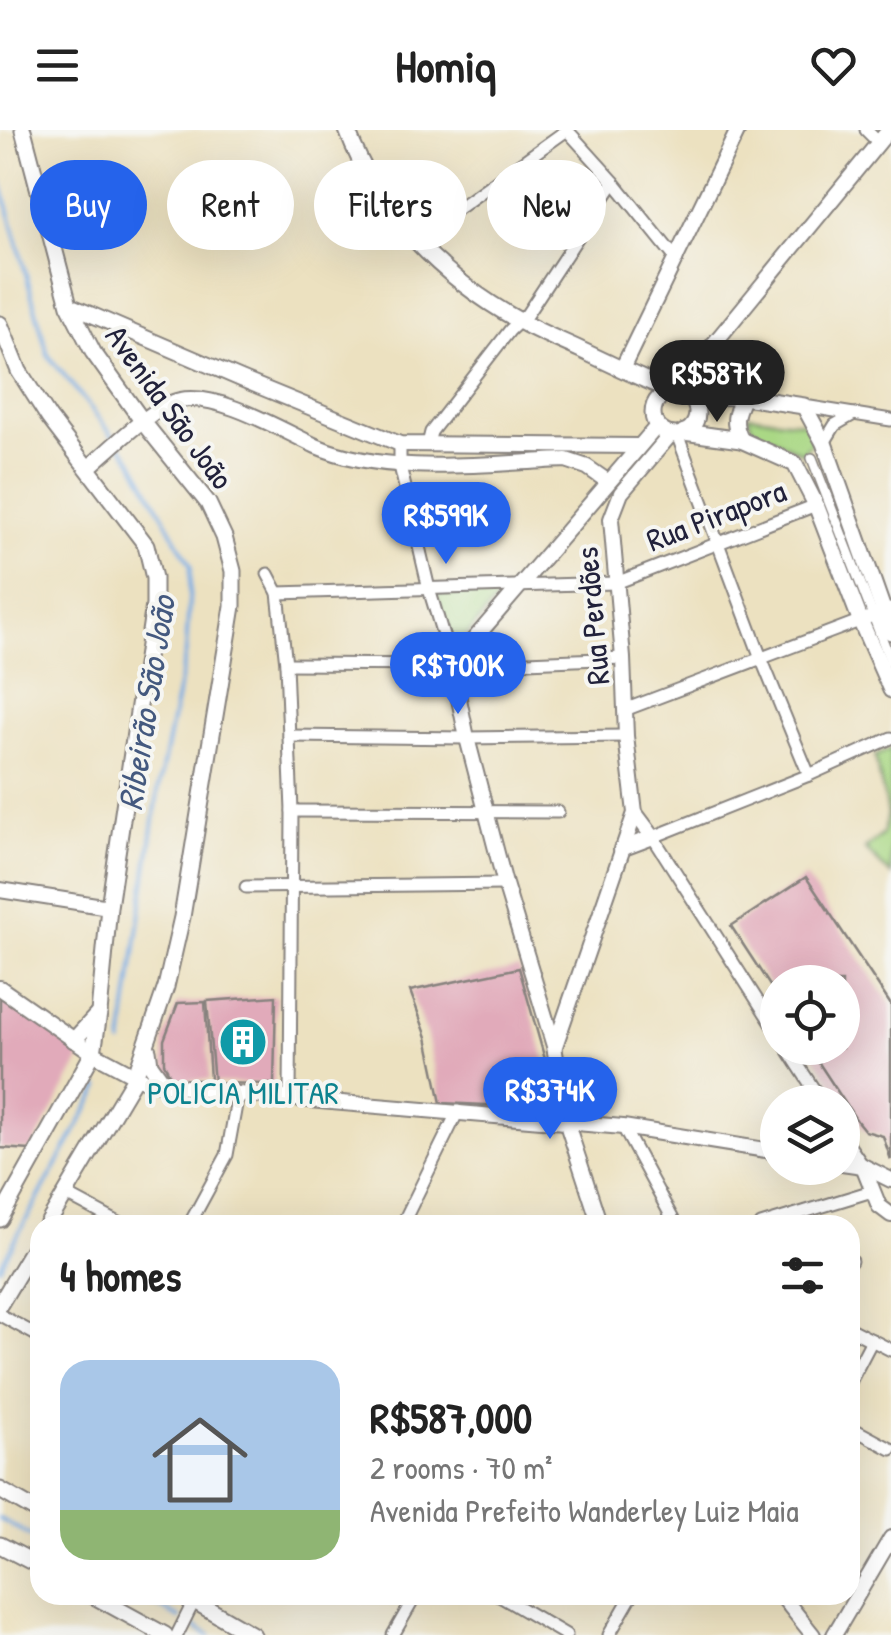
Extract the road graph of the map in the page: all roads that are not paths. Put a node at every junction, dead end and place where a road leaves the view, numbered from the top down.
1 (23, 130) edge
2 (346, 130) edge
3 (567, 130) edge
4 (738, 130) edge
5 (866, 130) edge
6 (889, 130) edge
7 (879, 143) junction
8 (360, 160) edge
9 (614, 182) junction
10 (467, 202) edge
11 (423, 250) edge
12 (676, 260) junction
13 (70, 305) junction
14 (519, 322) junction
15 (0, 324) edge
16 (622, 370) junction
17 (639, 378) junction
18 (680, 393) junction
19 (743, 398) junction
20 (804, 406) junction
21 (854, 414) junction
22 (891, 420) edge
23 (138, 426) junction
24 (669, 428) junction
25 (741, 440) junction
26 (824, 443) junction
27 (400, 444) junction
28 (428, 444) junction
29 (638, 446) junction
30 (812, 458) junction
31 (93, 463) junction
32 (795, 464) junction
33 (400, 466) junction
34 (608, 481) junction
35 (816, 505) junction
36 (719, 544) junction
37 (268, 574) dead end
38 (616, 583) junction
39 (522, 586) junction
40 (429, 589) junction
41 (278, 592) junction
42 (876, 615) edge
43 (891, 632) edge
44 (623, 658) junction
45 (762, 658) junction
46 (891, 662) edge
47 (286, 664) junction
48 (452, 665) junction
49 (891, 690) edge
50 (626, 708) junction
51 (289, 736) junction
52 (626, 736) junction
53 (467, 738) junction
54 (891, 738) edge
55 (809, 775) junction
56 (292, 811) junction
57 (488, 812) junction
58 (558, 812) dead end
59 (635, 813) junction
60 (653, 837) junction
61 (621, 848) junction
62 (505, 884) junction
63 (290, 885) junction
64 (246, 887) dead end
65 (0, 890) edge
66 (108, 907) junction
67 (0, 988) edge
68 (760, 1004) edge
69 (544, 1010) junction
70 (99, 1013) junction
71 (565, 1016) junction
72 (74, 1040) junction
73 (148, 1046) junction
74 (554, 1046) junction
75 (92, 1053) junction
76 (136, 1077) junction
77 (165, 1085) junction
78 (238, 1094) junction
79 (290, 1098) junction
80 (458, 1111) junction
81 (566, 1122) junction
82 (623, 1127) junction
83 (760, 1149) edge
84 (860, 1163) edge
85 (862, 1166) junction
86 (890, 1180) edge
87 (872, 1191) junction
88 (66, 1194) junction
89 (53, 1215) edge
90 (104, 1215) edge
91 (195, 1215) edge
92 (407, 1215) edge
93 (597, 1215) edge
94 (671, 1215) edge
95 (794, 1215) edge
96 (891, 1215) edge
97 (0, 1220) edge
98 (30, 1254) edge
99 (0, 1304) edge
100 (0, 1316) edge
101 (30, 1332) edge
102 (860, 1334) edge
103 (872, 1340) junction
104 (891, 1350) edge
105 (860, 1363) edge
106 (860, 1432) edge
107 (891, 1448) edge
108 (0, 1490) edge
109 (30, 1506) edge
110 (891, 1538) edge
111 (0, 1544) edge
112 (30, 1560) edge
113 (860, 1591) edge
114 (110, 1605) edge
115 (189, 1605) edge
116 (198, 1605) edge
117 (410, 1605) edge
118 (515, 1605) edge
119 (626, 1605) edge
120 (790, 1605) edge
121 (852, 1605) edge
122 (179, 1630) edge
123 (165, 1635) edge
124 (253, 1635) edge
125 (394, 1635) edge
126 (566, 1635) edge
127 (608, 1635) edge
128 (813, 1635) edge
129 (834, 1635) edge

1 - 13 main road, Avenida São João
2 - 8 main road
3 - 9 street
3 - 10 street
4 - 12 street
5 - 7 street
6 - 7 street
7 - 18 street
9 - 12 street
9 - 14 street
11 - 14 main road
12 - 16 street
13 - 23 main road, Avenida São João
13 - 27 street
14 - 16 main road
14 - 28 street
15 - 31 main road
16 - 17 main road
17 - 18 main road
17 - 24 main road
18 - 19 main road
18 - 24 main road
18 - 24 main road
19 - 20 main road
19 - 25 main road
20 - 21 street
20 - 26 main road
21 - 22 street
21 - 26 street
23 - 31 street
23 - 33 street
23 - 73 main road, Avenida São João
24 - 25 main road
24 - 29 street
24 - 36 street
24 - 38 street, Rua Perdões
25 - 32 main road
26 - 30 main road
26 - 42 main road
27 - 28 street
27 - 33 street
28 - 29 street
29 - 34 street
30 - 32 main road
30 - 42 street
31 - 66 main road
32 - 35 main road
33 - 34 street
33 - 40 street
34 - 39 street
35 - 36 street, Rua Pirapora
35 - 42 main road
36 - 38 street, Rua Pirapora
36 - 45 street
37 - 41 street
38 - 39 street, Rua Pirapora
38 - 44 street, Rua Perdões
39 - 40 street, Rua Pirapora
39 - 48 street
40 - 41 street, Rua Pirapora
40 - 48 street
41 - 47 street
42 - 43 main road
42 - 45 street
42 - 46 street
42 - 49 main road
44 - 48 street
44 - 50 street, Rua Perdões
45 - 50 street
45 - 55 street
47 - 48 street
47 - 51 street
48 - 53 street
50 - 52 street, Rua Perdões
51 - 53 street
51 - 56 street
52 - 53 street
52 - 59 street, Rua Perdões
53 - 57 street
54 - 55 street
55 - 60 street
56 - 57 street
56 - 63 street
57 - 58 street
57 - 62 street
59 - 60 street
59 - 61 street
60 - 61 street
60 - 68 street
61 - 71 street
62 - 63 street
62 - 69 street
63 - 64 street
63 - 79 street
65 - 66 street
66 - 70 main road
67 - 72 street
69 - 71 street
69 - 74 street
70 - 72 main road
70 - 75 main road
71 - 74 street
72 - 75 street
73 - 76 main road, Avenida São João
73 - 77 main road
74 - 81 street
75 - 76 street
75 - 97 main road
76 - 77 street
76 - 88 main road, Avenida São João
77 - 78 street
78 - 79 street
78 - 91 street
79 - 80 street
80 - 81 street
80 - 92 street
81 - 82 street
81 - 93 street
82 - 83 street
82 - 94 street
84 - 85 street
85 - 86 street
85 - 87 street
86 - 87 street
87 - 95 street
87 - 96 street
88 - 89 main road, Avenida São João
88 - 90 street
98 - 99 main road
100 - 101 street
102 - 103 street
103 - 104 street
103 - 105 street
106 - 107 street
108 - 109 main road
110 - 113 street
111 - 112 main road
114 - 123 main road
115 - 122 street
116 - 124 main road
117 - 125 street
118 - 126 street
119 - 127 street
120 - 128 street
121 - 129 street

